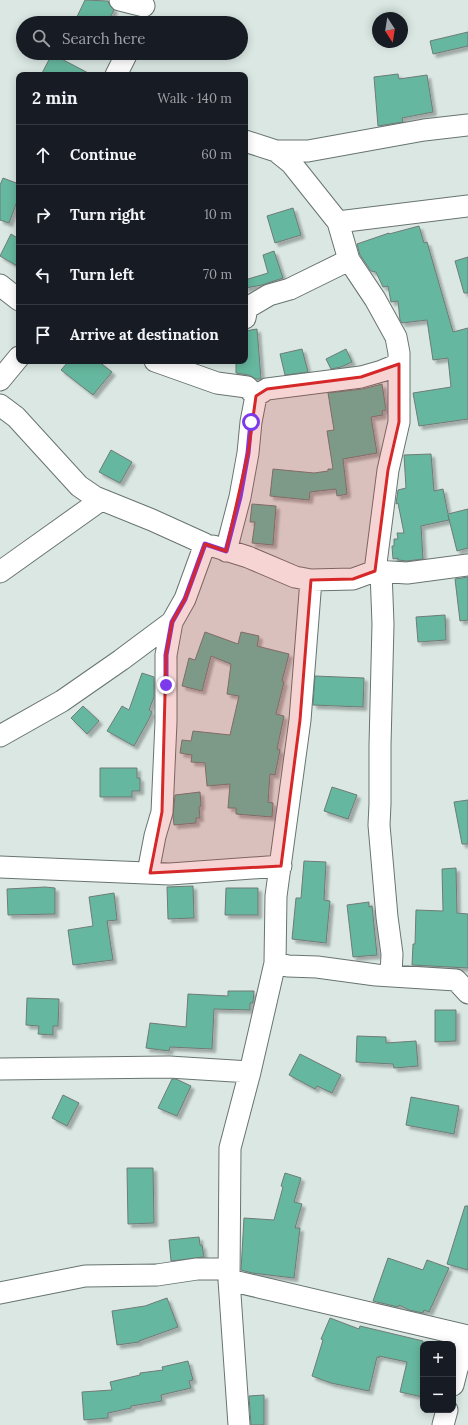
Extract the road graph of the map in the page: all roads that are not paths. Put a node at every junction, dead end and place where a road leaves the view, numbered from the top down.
1 (120, 0) edge
2 (143, 10) edge
3 (468, 125) edge
4 (248, 142) edge
5 (276, 151) junction
6 (468, 206) edge
7 (338, 222) junction
8 (348, 260) junction
9 (0, 285) edge
10 (16, 298) edge
11 (248, 307) edge
12 (16, 361) edge
13 (163, 364) edge
14 (399, 364) junction
15 (0, 380) edge
16 (256, 396) junction
17 (0, 405) edge
18 (101, 500) junction
19 (205, 544) junction
20 (226, 551) junction
21 (468, 565) edge
22 (378, 571) junction
23 (0, 572) edge
24 (312, 580) junction
25 (172, 622) junction
26 (0, 736) edge
27 (281, 866) junction
28 (0, 867) edge
29 (150, 873) junction
30 (274, 963) junction
31 (391, 975) junction
32 (468, 993) edge
33 (0, 1069) edge
34 (250, 1072) junction
35 (229, 1275) junction
36 (0, 1293) edge
37 (466, 1333) edge
38 (455, 1377) edge
39 (446, 1413) edge
40 (239, 1425) edge
41 (443, 1425) edge

1 - 2 street
3 - 5 street
4 - 5 street
5 - 7 street
6 - 7 street
7 - 8 street
8 - 11 street
8 - 14 street
9 - 10 street
12 - 15 street
13 - 16 street
14 - 16 street
14 - 22 street
16 - 20 street
17 - 18 street
18 - 19 street
18 - 23 street
19 - 20 street
19 - 25 street
20 - 24 street
21 - 22 street
22 - 24 street
22 - 31 street
24 - 27 street
25 - 26 street
25 - 29 street
27 - 29 street
27 - 30 street
28 - 29 street
30 - 31 street
30 - 34 street
31 - 32 street
33 - 34 street
34 - 35 street
35 - 36 street
35 - 37 street
35 - 40 street
37 - 38 street
39 - 41 street

